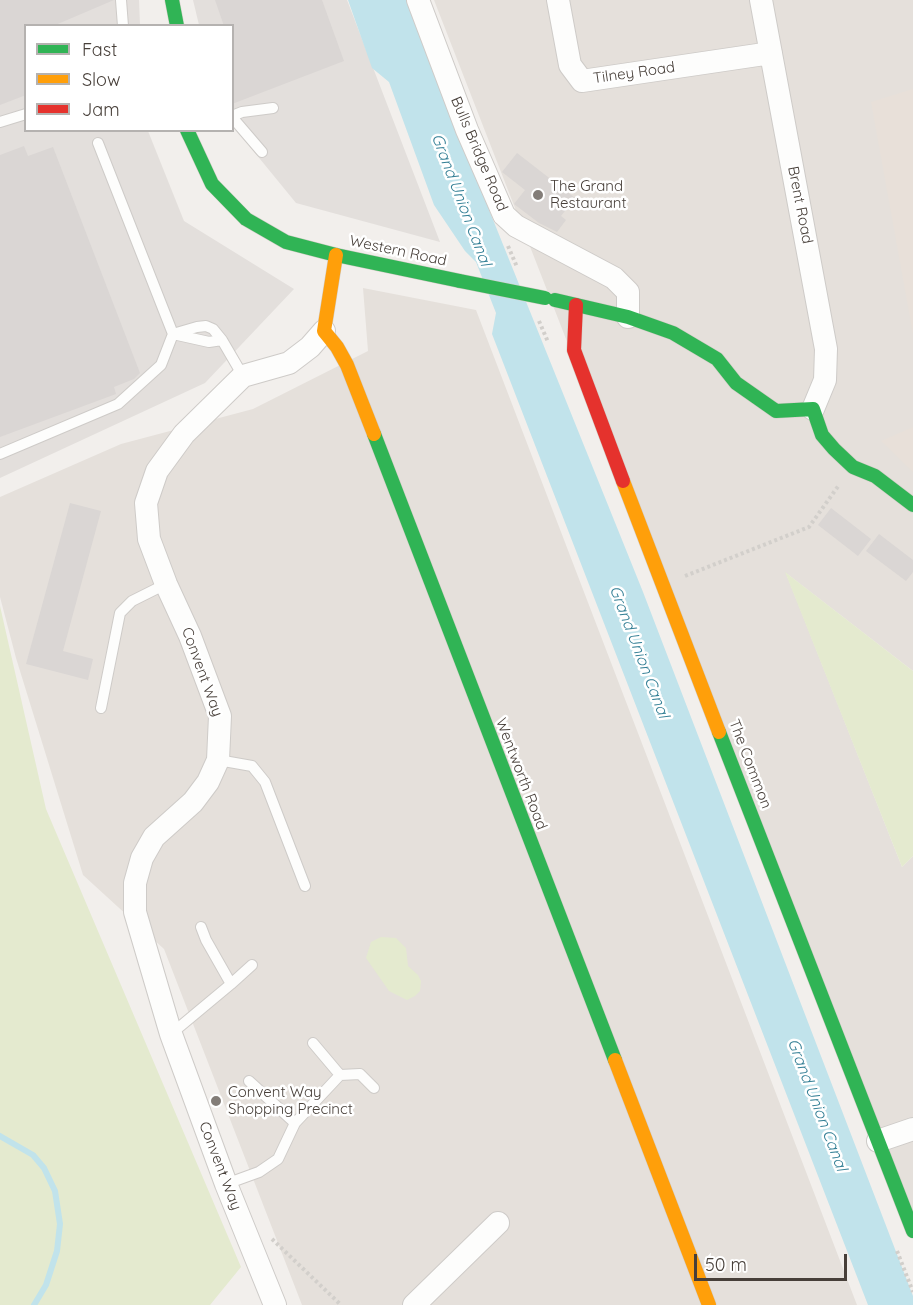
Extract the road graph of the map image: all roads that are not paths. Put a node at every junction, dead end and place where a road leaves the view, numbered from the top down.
1 (121, 0) edge
2 (172, 0) edge
3 (418, 0) edge
4 (558, 0) edge
5 (761, 0) edge
6 (123, 24) edge
7 (177, 24) edge
8 (771, 53) junction
9 (273, 108) dead end
10 (24, 115) edge
11 (234, 115) edge
12 (234, 118) edge
13 (0, 122) edge
14 (190, 132) edge
15 (98, 143) dead end
16 (262, 152) dead end
17 (336, 255) junction
18 (576, 305) junction
19 (628, 317) junction
20 (324, 331) junction
21 (173, 334) junction
22 (717, 359) junction
23 (740, 366) dead end
24 (243, 376) junction
25 (792, 397) dead end
26 (822, 414) junction
27 (0, 454) edge
28 (869, 460) dead end
29 (875, 476) junction
30 (913, 505) edge
31 (166, 584) junction
32 (101, 708) dead end
33 (218, 760) junction
34 (305, 886) dead end
35 (201, 927) dead end
36 (252, 965) dead end
37 (231, 984) junction
38 (171, 1034) junction
39 (313, 1043) dead end
40 (340, 1075) junction
41 (249, 1082) dead end
42 (374, 1088) dead end
43 (295, 1123) junction
44 (913, 1129) edge
45 (878, 1141) junction
46 (226, 1184) junction
47 (498, 1223) dead end
48 (913, 1232) edge
49 (275, 1305) edge
50 (414, 1305) edge
51 (709, 1305) edge

1 - 6 lane
2 - 7 street
3 - 19 street, Bulls Bridge Road
4 - 8 street, Tilney Road
5 - 8 street, Brent Road
8 - 26 street, Brent Road
9 - 11 lane
10 - 13 lane
12 - 16 lane
14 - 17 street, Western Road
15 - 21 lane
17 - 18 street, Western Road, bridge
17 - 20 street
18 - 19 street, Western Road
18 - 45 street, The Common
19 - 22 street, Western Road
20 - 24 street, Convent Way
20 - 51 street, Wentworth Road
21 - 24 lane
21 - 27 lane
22 - 23 street, Western Road
22 - 26 street, Western Road
24 - 31 street, Convent Way
25 - 26 street
26 - 29 street
28 - 29 street
29 - 30 street
31 - 32 lane
31 - 33 street, Convent Way
33 - 34 lane
33 - 38 street, Convent Way
35 - 37 lane
36 - 37 lane
37 - 38 lane
38 - 46 street, Convent Way
39 - 40 lane
40 - 42 lane
40 - 43 lane
41 - 43 lane
43 - 46 lane
44 - 45 street
45 - 48 street, The Common
46 - 49 street, Convent Way
47 - 50 street

